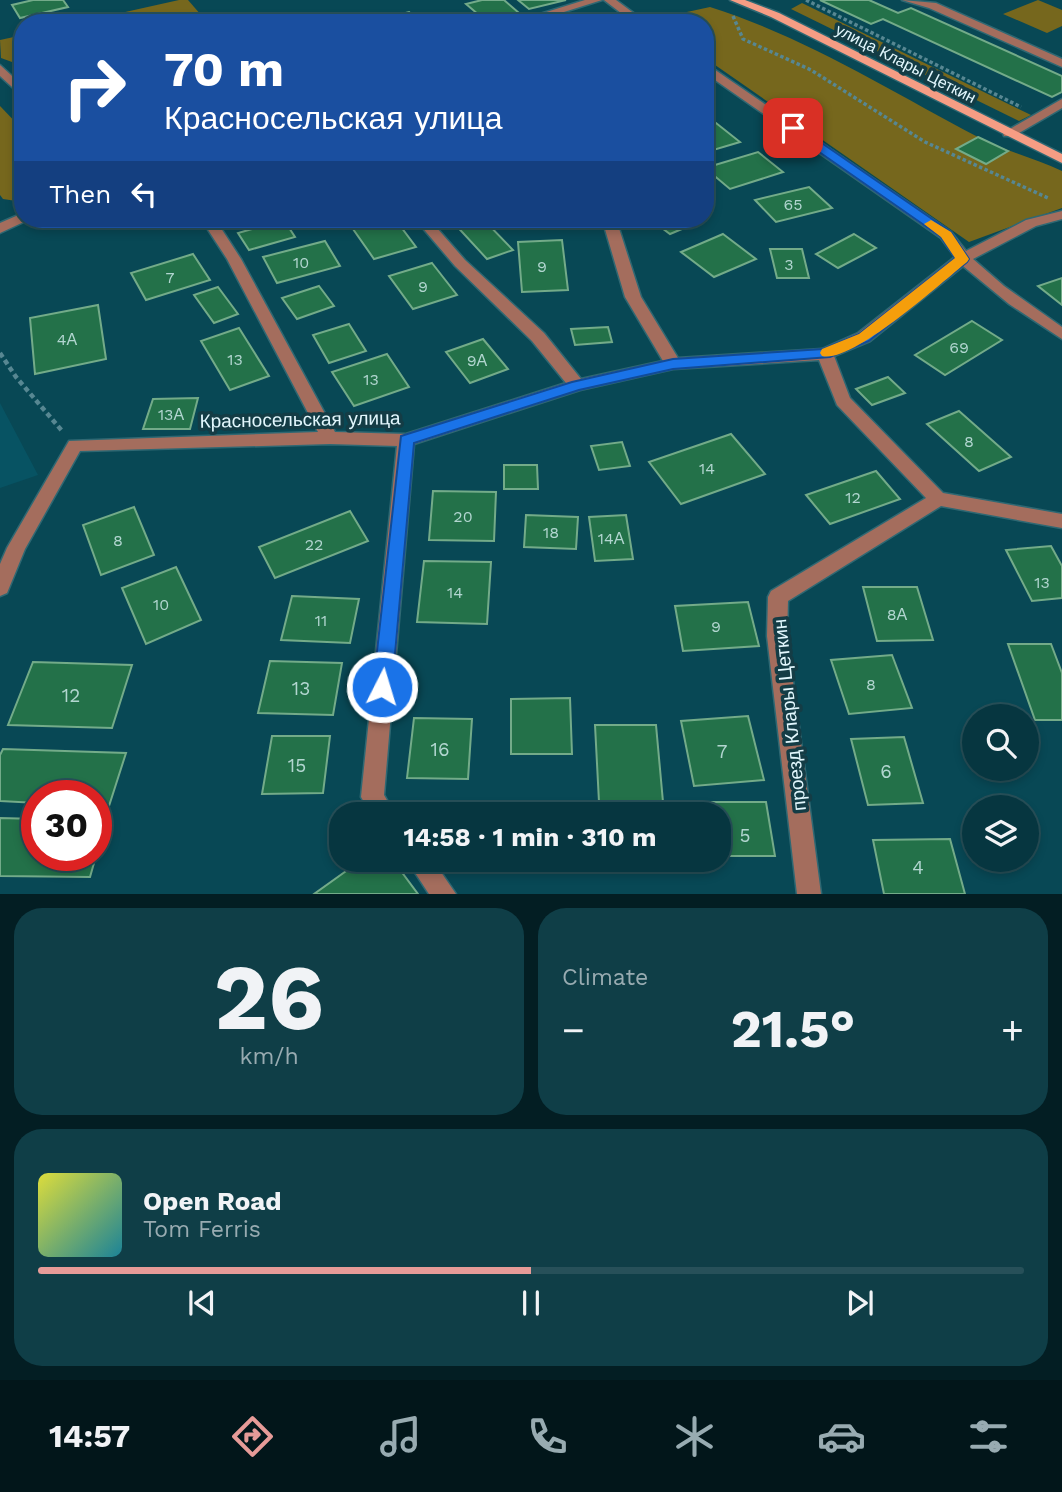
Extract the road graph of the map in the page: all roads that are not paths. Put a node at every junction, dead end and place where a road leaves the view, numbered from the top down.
1 (597, 0) edge
2 (609, 0) edge
3 (907, 0) edge
4 (733, 5) edge
5 (548, 14) edge
6 (629, 14) edge
7 (1062, 62) edge
8 (0, 69) edge
9 (714, 73) edge
10 (14, 84) edge
11 (1062, 103) edge
12 (1009, 133) junction
13 (1062, 159) edge
14 (1062, 215) edge
15 (214, 228) edge
16 (430, 228) edge
17 (612, 228) edge
18 (962, 259) junction
19 (1062, 334) edge
20 (825, 354) junction
21 (673, 364) junction
22 (577, 385) junction
23 (330, 438) junction
24 (406, 440) junction
25 (938, 499) junction
26 (1062, 521) edge
27 (0, 588) edge
28 (376, 802) edge
29 (428, 872) edge
30 (444, 894) edge
31 (809, 894) edge

1 - 5 street
2 - 6 street
3 - 7 street
4 - 12 main road, улица Клары Цеткин
8 - 10 street
9 - 18 street
11 - 12 street
12 - 13 main road, улица Клары Цеткин
14 - 18 street, Красносельская улица
15 - 23 street
16 - 22 street
17 - 21 street
18 - 19 street
18 - 20 street, Красносельская улица
20 - 21 street, Красносельская улица
20 - 25 street
21 - 22 street, Красносельская улица
22 - 24 street, Красносельская улица
23 - 24 street, Красносельская улица
23 - 27 street, Красносельская улица
24 - 28 street
25 - 26 street
25 - 31 street, проезд Клары Цеткин
29 - 30 street

